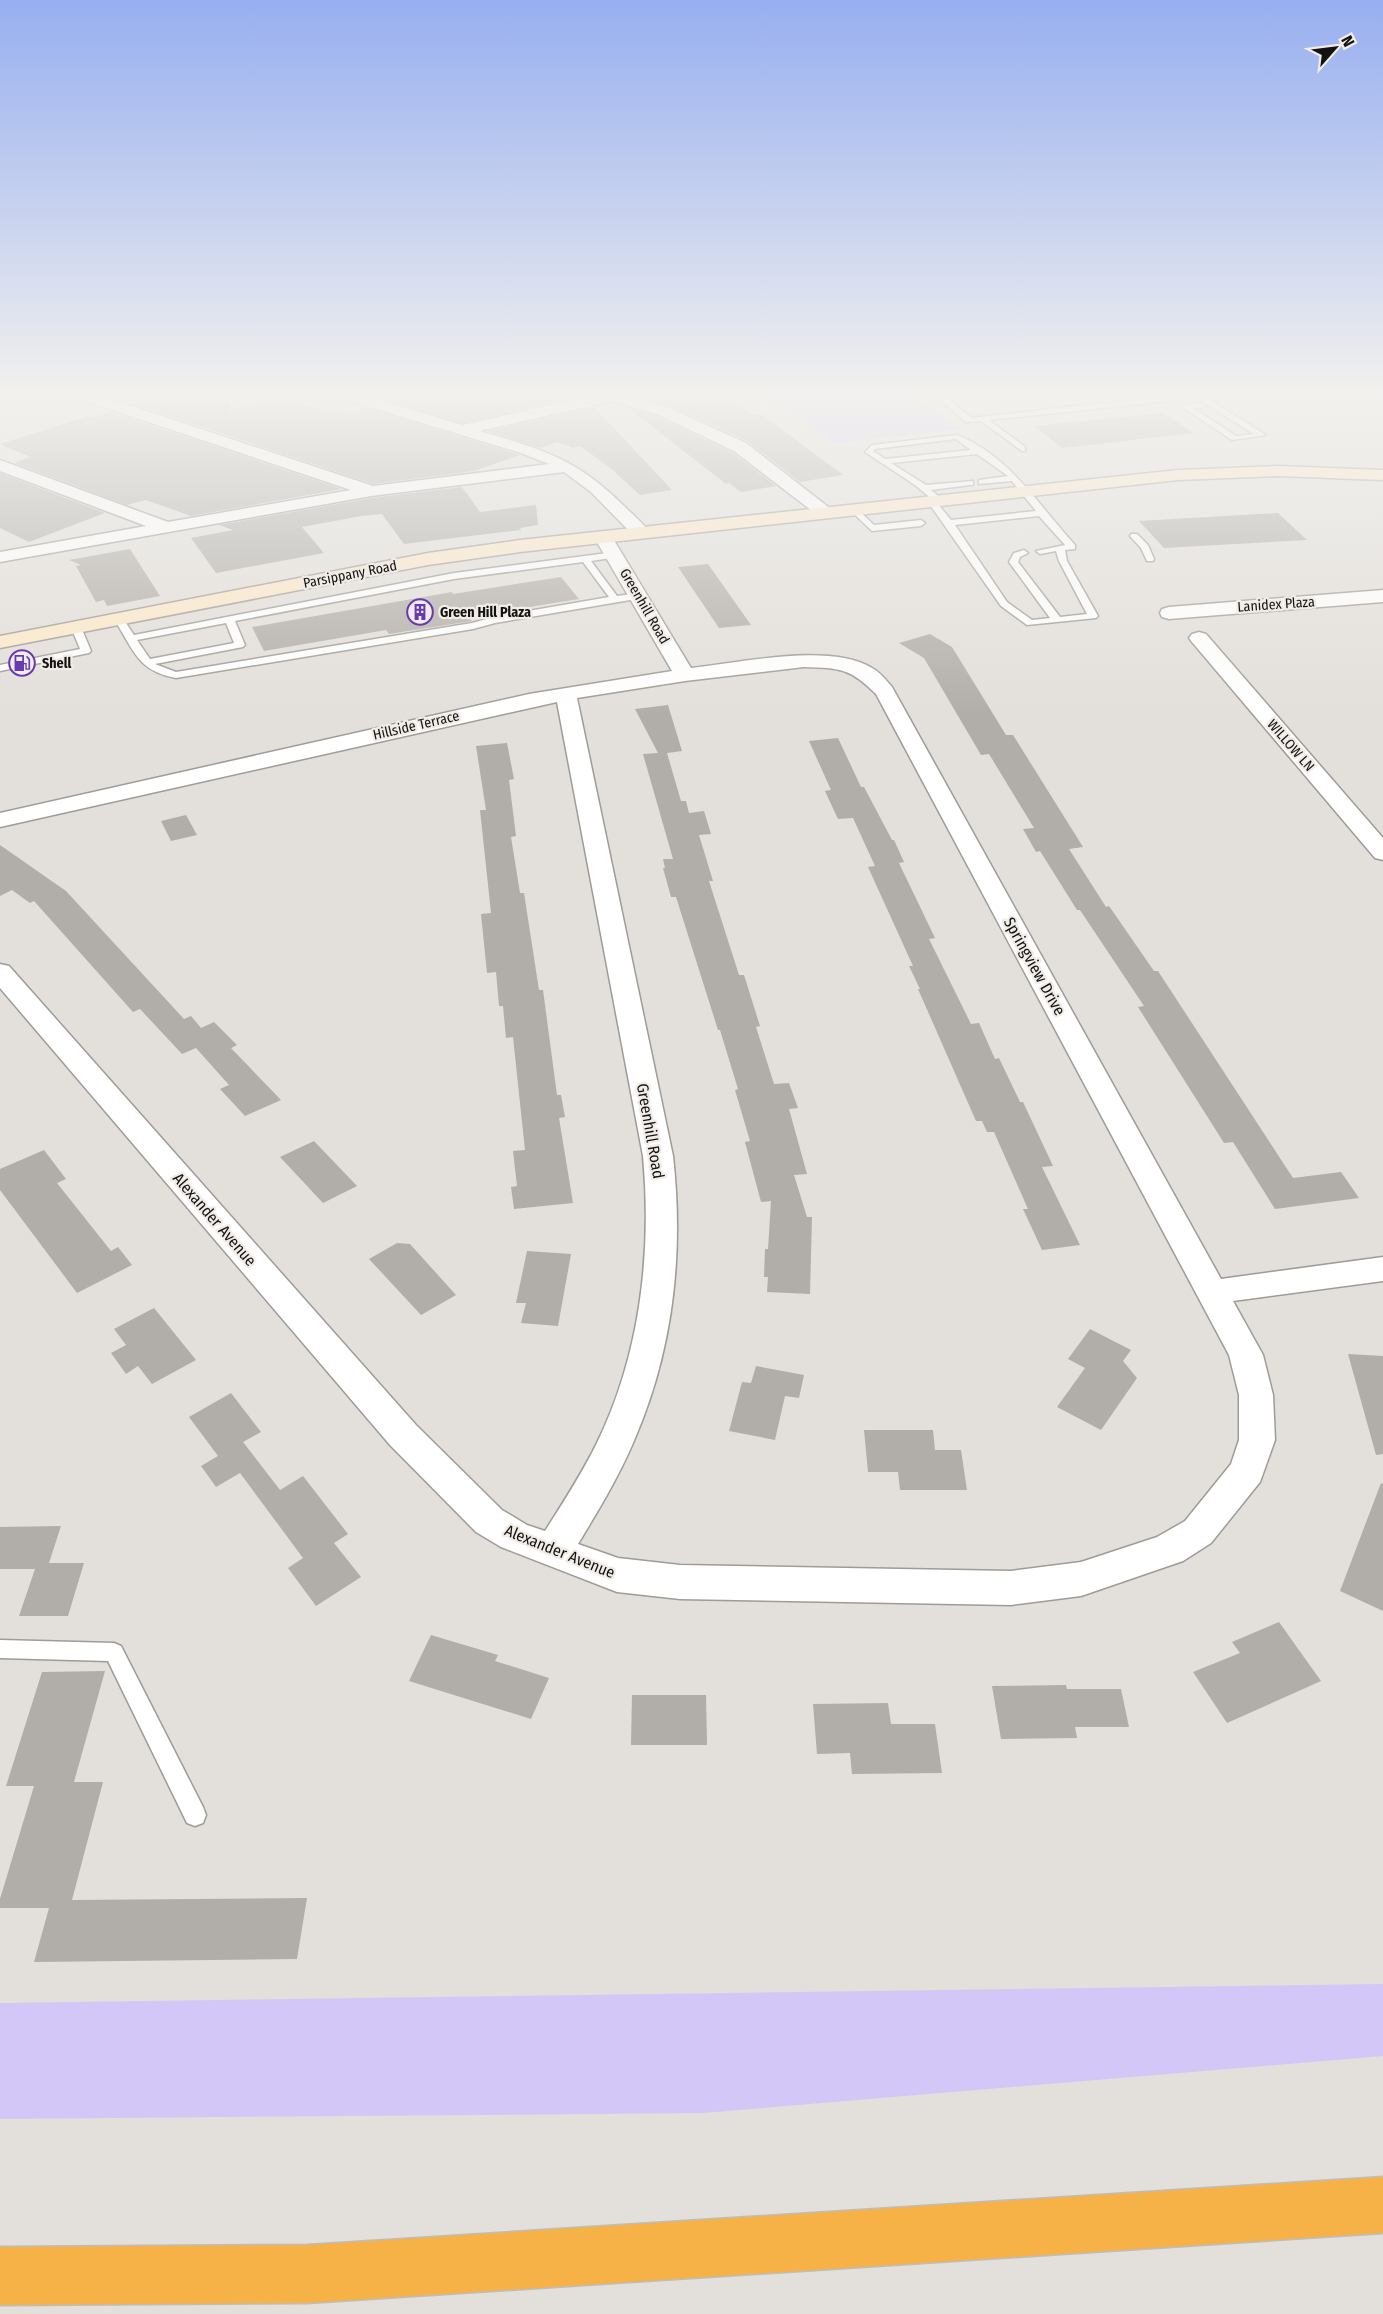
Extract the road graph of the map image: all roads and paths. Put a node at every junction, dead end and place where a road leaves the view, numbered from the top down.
1 (96, 501) edge
2 (314, 501) edge
3 (608, 501) edge
4 (811, 501) edge
5 (908, 501) edge
6 (935, 501) edge
7 (1034, 501) edge
8 (855, 510) junction
9 (827, 513) junction
10 (1041, 513) junction
11 (921, 523) dead end
12 (949, 523) junction
13 (165, 527) junction
14 (640, 533) junction
15 (1134, 536) dead end
16 (603, 537) junction
17 (1060, 548) junction
18 (1040, 551) dead end
19 (1024, 553) dead end
20 (615, 555) junction
21 (0, 557) edge
22 (585, 559) junction
23 (1150, 559) dead end
24 (639, 596) junction
25 (1383, 596) edge
26 (615, 599) junction
27 (1169, 613) dead end
28 (119, 619) junction
29 (229, 619) junction
30 (1057, 620) junction
31 (76, 627) junction
32 (131, 638) junction
33 (1199, 638) dead end
34 (0, 642) edge
35 (146, 663) junction
36 (837, 663) joint
37 (0, 668) edge
38 (685, 675) junction
39 (566, 694) junction
40 (0, 820) edge
41 (1383, 853) edge
42 (0, 972) edge
43 (1383, 1269) edge
44 (1213, 1292) junction
45 (553, 1551) junction
46 (0, 1649) edge
47 (195, 1815) dead end
48 (1383, 2205) edge
49 (0, 2276) edge

1 - 13 street
2 - 13 street
3 - 14 street
4 - 9 street
5 - 8 main road, Parsippany Road
6 - 12 lane
7 - 10 lane
8 - 9 main road, Parsippany Road
8 - 11 lane
9 - 14 main road, Parsippany Road
10 - 12 lane
10 - 17 lane
12 - 30 lane
13 - 21 street
14 - 16 main road, Parsippany Road
15 - 23 lane
16 - 20 street, Greenhill Road
16 - 28 main road, Parsippany Road
17 - 18 lane
17 - 30 lane
19 - 30 lane
20 - 22 lane
20 - 24 street, Greenhill Road
22 - 26 lane
22 - 29 lane
24 - 26 lane
24 - 38 street, Greenhill Road
25 - 27 street, Lanidex Plaza
26 - 35 lane
28 - 31 main road, Parsippany Road
28 - 32 lane
29 - 32 lane
29 - 35 lane
31 - 34 main road, Parsippany Road
31 - 37 lane
32 - 35 lane
33 - 41 street, WILLOW LN
36 - 38 street, Hillside Terrace
36 - 44 street, Springview Drive
38 - 39 street, Hillside Terrace
39 - 40 street, Hillside Terrace
39 - 45 street, Greenhill Road
42 - 45 street, Alexander Avenue
43 - 44 street
44 - 45 street, Alexander Avenue
46 - 47 lane
48 - 49 highway

